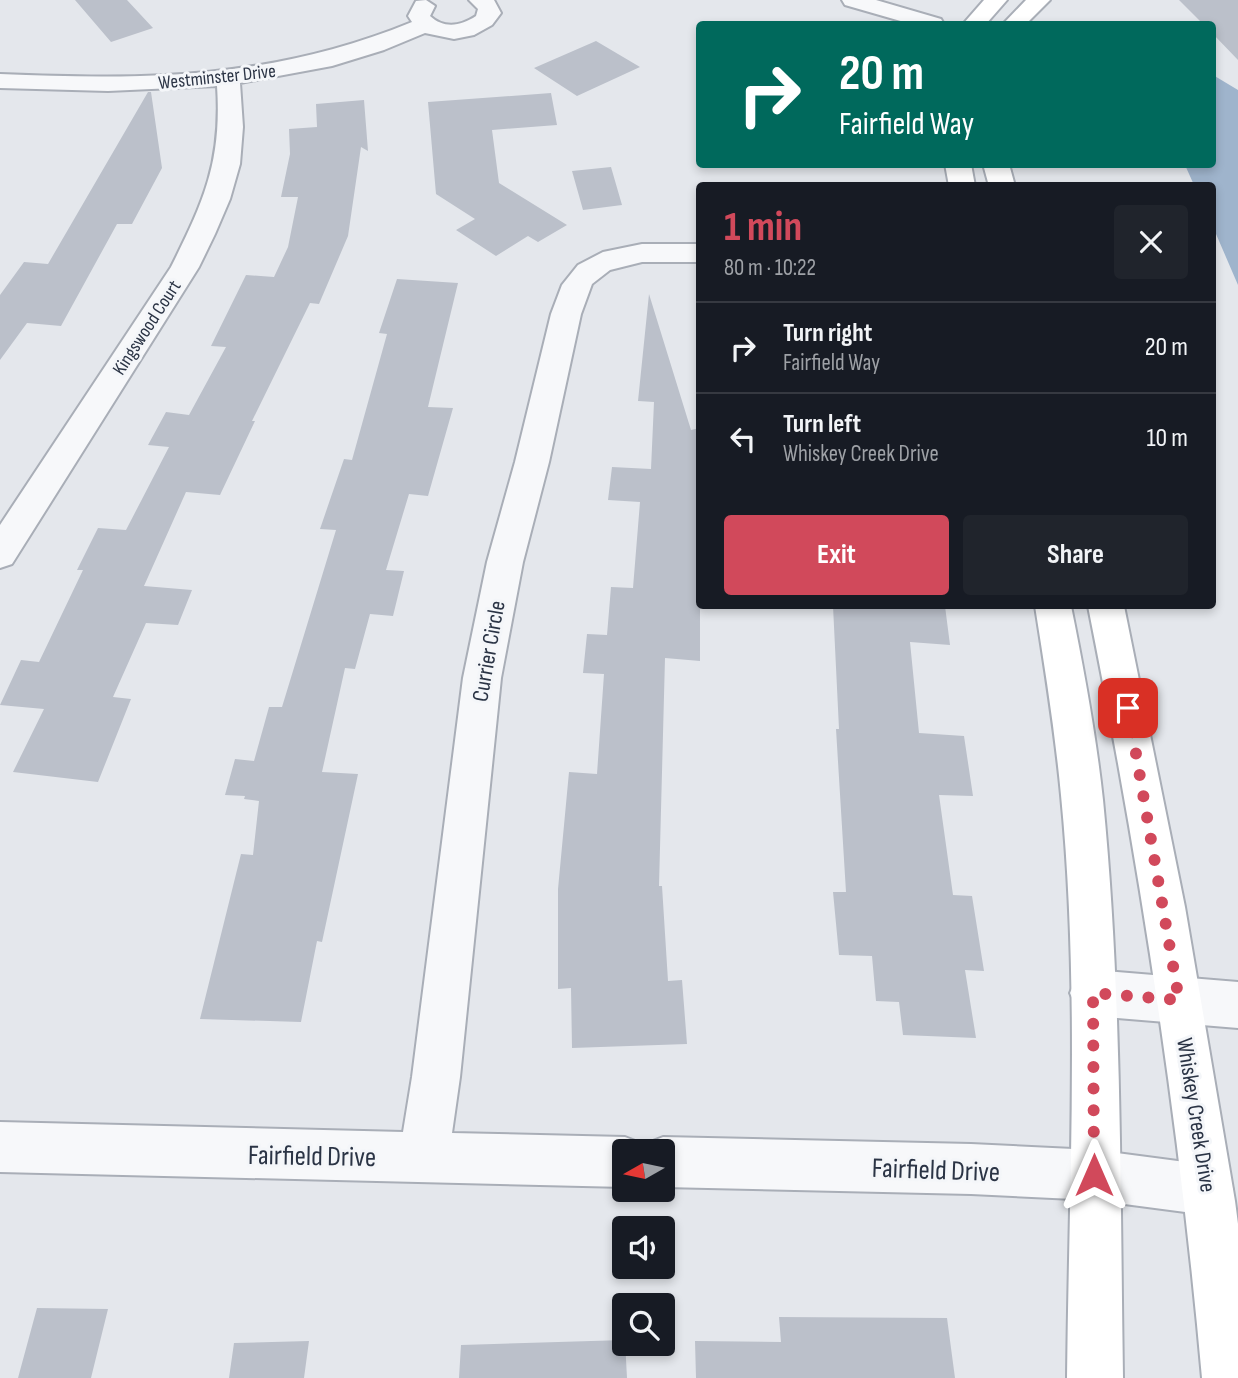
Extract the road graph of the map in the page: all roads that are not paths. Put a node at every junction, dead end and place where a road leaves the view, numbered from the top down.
1 (434, 0) edge
2 (480, 0) edge
3 (853, 0) edge
4 (996, 0) edge
5 (1039, 0) edge
6 (923, 21) edge
7 (977, 21) edge
8 (1017, 21) edge
9 (426, 26) junction
10 (228, 77) junction
11 (0, 81) edge
12 (696, 253) edge
13 (0, 554) edge
14 (1054, 609) edge
15 (1107, 609) edge
16 (1093, 993) junction
17 (1179, 1000) junction
18 (1238, 1005) edge
19 (0, 1147) edge
20 (423, 1157) junction
21 (612, 1162) edge
22 (676, 1163) edge
23 (1094, 1175) junction
24 (1208, 1190) junction
25 (1095, 1378) edge
26 (1230, 1378) edge

1 - 9 street
2 - 9 street, Westminster Drive
3 - 6 street
4 - 7 street
5 - 8 street
9 - 10 street, Westminster Drive
10 - 11 street, Westminster Drive
10 - 13 street, Kingswood Court
12 - 20 street, Currier Circle
14 - 16 street
15 - 17 street, Whiskey Creek Drive
16 - 17 street
16 - 23 street
17 - 18 street
17 - 24 street, Whiskey Creek Drive
19 - 20 street, Fairfield Drive
20 - 21 street, Fairfield Drive
22 - 23 street, Fairfield Drive
23 - 24 street, Fairfield Drive
23 - 25 street
24 - 26 street, Whiskey Creek Drive

